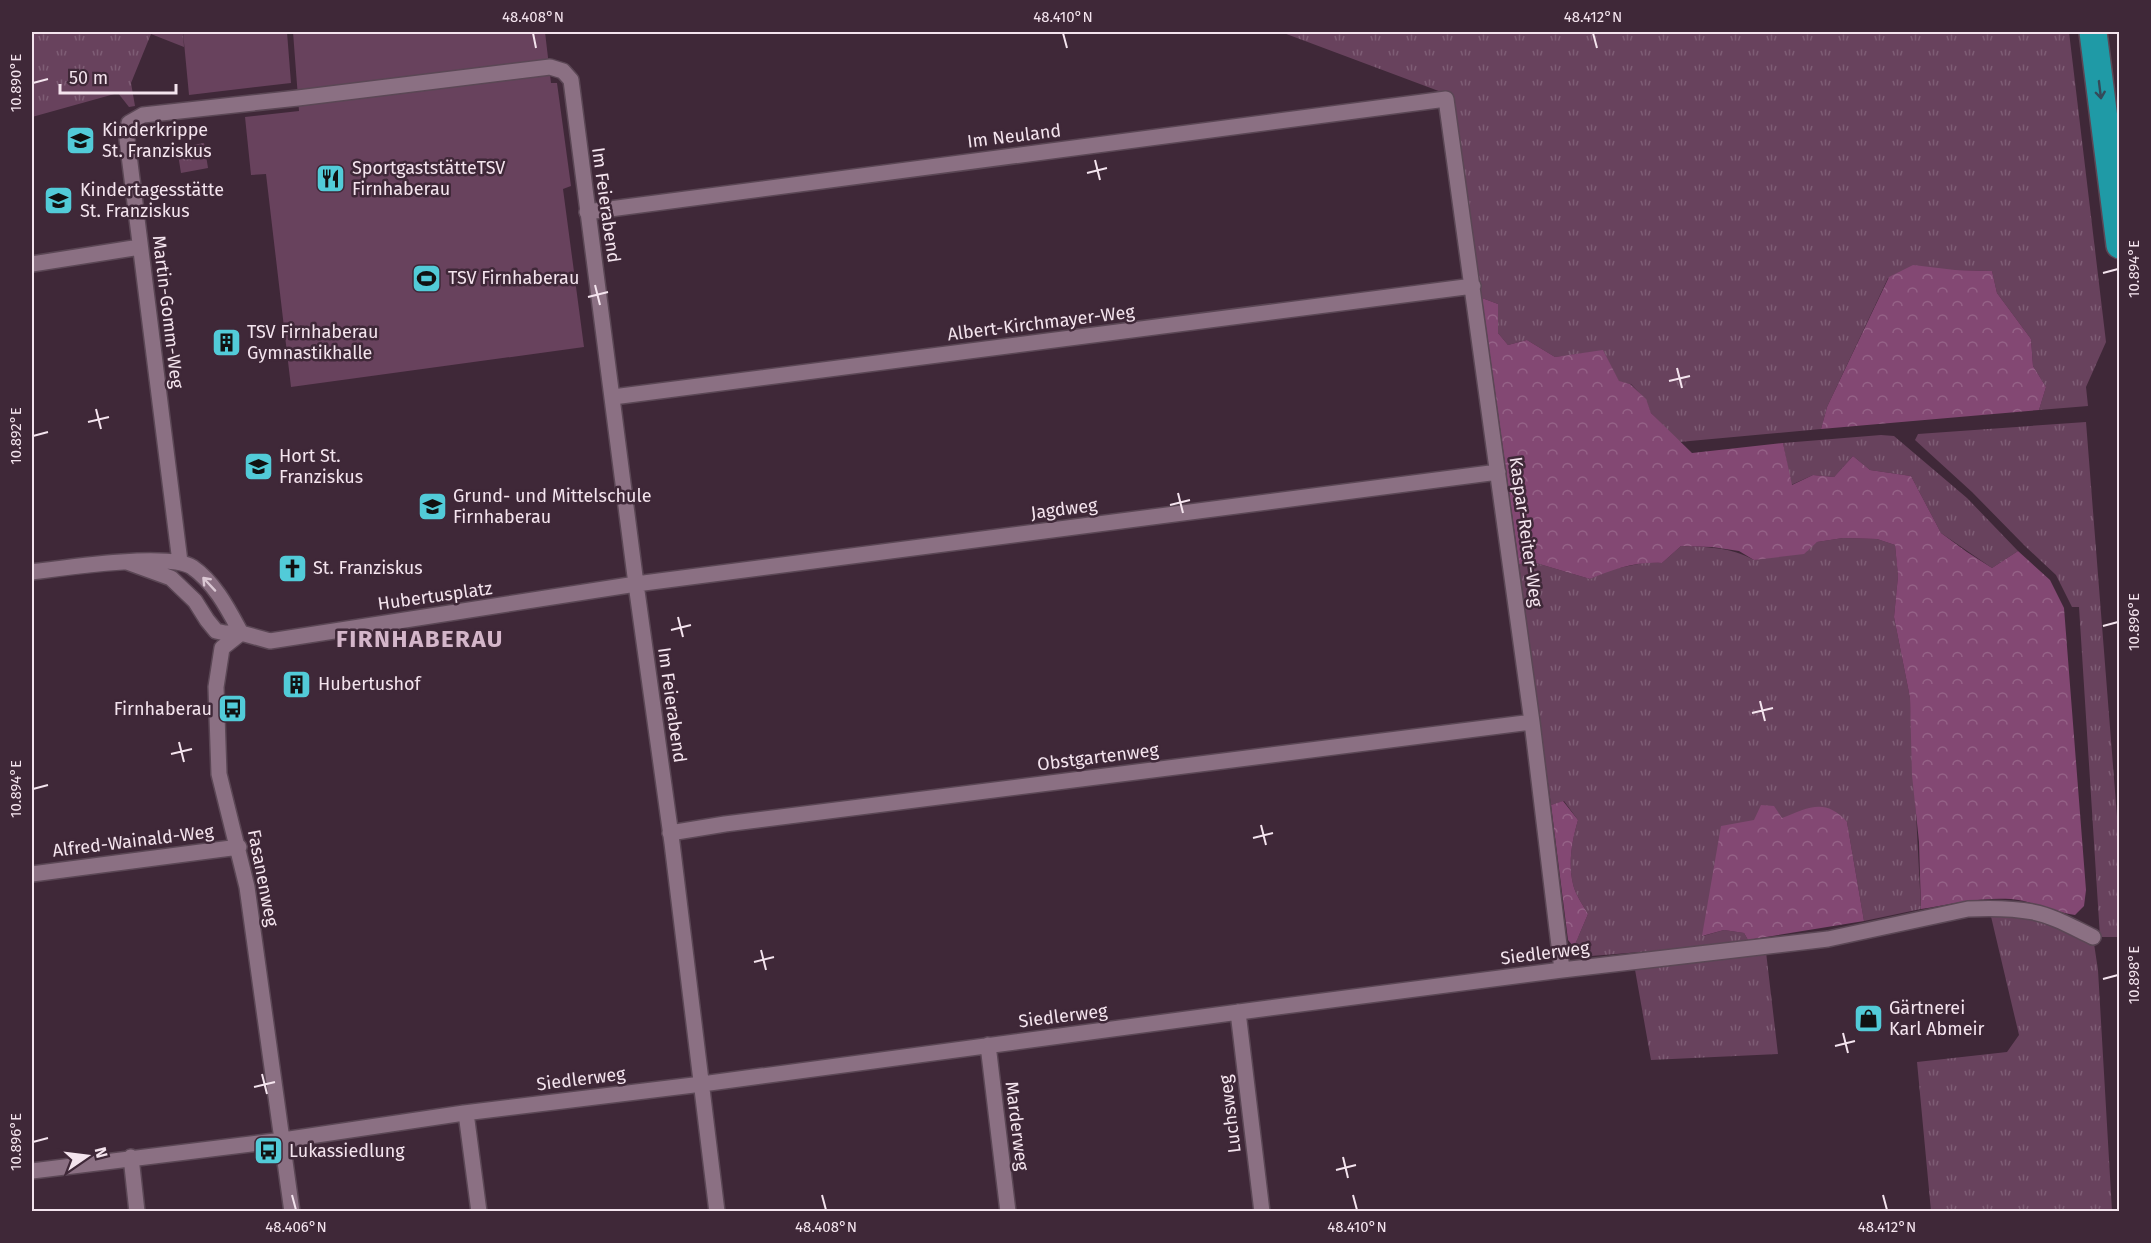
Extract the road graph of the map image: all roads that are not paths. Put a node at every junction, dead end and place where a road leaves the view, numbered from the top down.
1 (2093, 32) edge
2 (571, 80) joint
3 (1446, 99) joint
4 (587, 212) junction
5 (2120, 245) edge
6 (140, 247) junction
7 (32, 264) edge
8 (1473, 286) junction
9 (613, 397) junction
10 (1498, 472) junction
11 (127, 562) junction
12 (180, 562) junction
13 (32, 572) edge
14 (636, 585) junction
15 (241, 633) junction
16 (1532, 722) junction
17 (670, 833) junction
18 (239, 848) junction
19 (32, 873) edge
20 (2093, 937) dead end
21 (1562, 970) junction
22 (1238, 1012) junction
23 (988, 1046) junction
24 (702, 1084) junction
25 (466, 1113) junction
26 (283, 1140) junction
27 (131, 1157) junction
28 (32, 1171) edge
29 (137, 1212) edge
30 (292, 1212) edge
31 (479, 1212) edge
32 (717, 1212) edge
33 (1008, 1212) edge
34 (1262, 1212) edge

1 -> 5 highway
2 - 4 street, Im Feierabend
2 - 6 street, Martin-Gomm-Weg
3 - 4 street, Im Neuland
3 - 8 street, Kaspar-Reiter-Weg
4 - 9 street, Im Feierabend
6 - 7 street
6 - 12 street, Martin-Gomm-Weg
8 - 9 street, Albert-Kirchmayer-Weg
8 - 10 street, Kaspar-Reiter-Weg
9 - 14 street, Im Feierabend
10 - 14 street, Jagdweg
10 - 16 street, Kaspar-Reiter-Weg
11 - 12 street
11 - 13 street
11 - 15 street
15 -> 12 street
14 - 15 street, Hubertusplatz
14 - 17 street, Im Feierabend
15 - 18 street, Fasanenweg
16 - 17 street, Obstgartenweg
16 - 21 street, Kaspar-Reiter-Weg
17 - 24 street, Im Feierabend
18 - 19 street, Alfred-Wainald-Weg
18 - 26 street, Fasanenweg
20 - 21 street, Siedlerweg
21 - 22 street, Siedlerweg
22 - 23 street, Siedlerweg
22 - 34 street, Luchsweg
23 - 24 street, Siedlerweg
23 - 33 street, Marderweg
24 - 25 street, Siedlerweg
24 - 32 street, Im Feierabend
25 - 26 street, Siedlerweg
25 - 31 street
26 - 27 street, Siedlerweg
26 - 30 street, Fasanenweg
27 - 28 street, Siedlerweg
27 - 29 street

